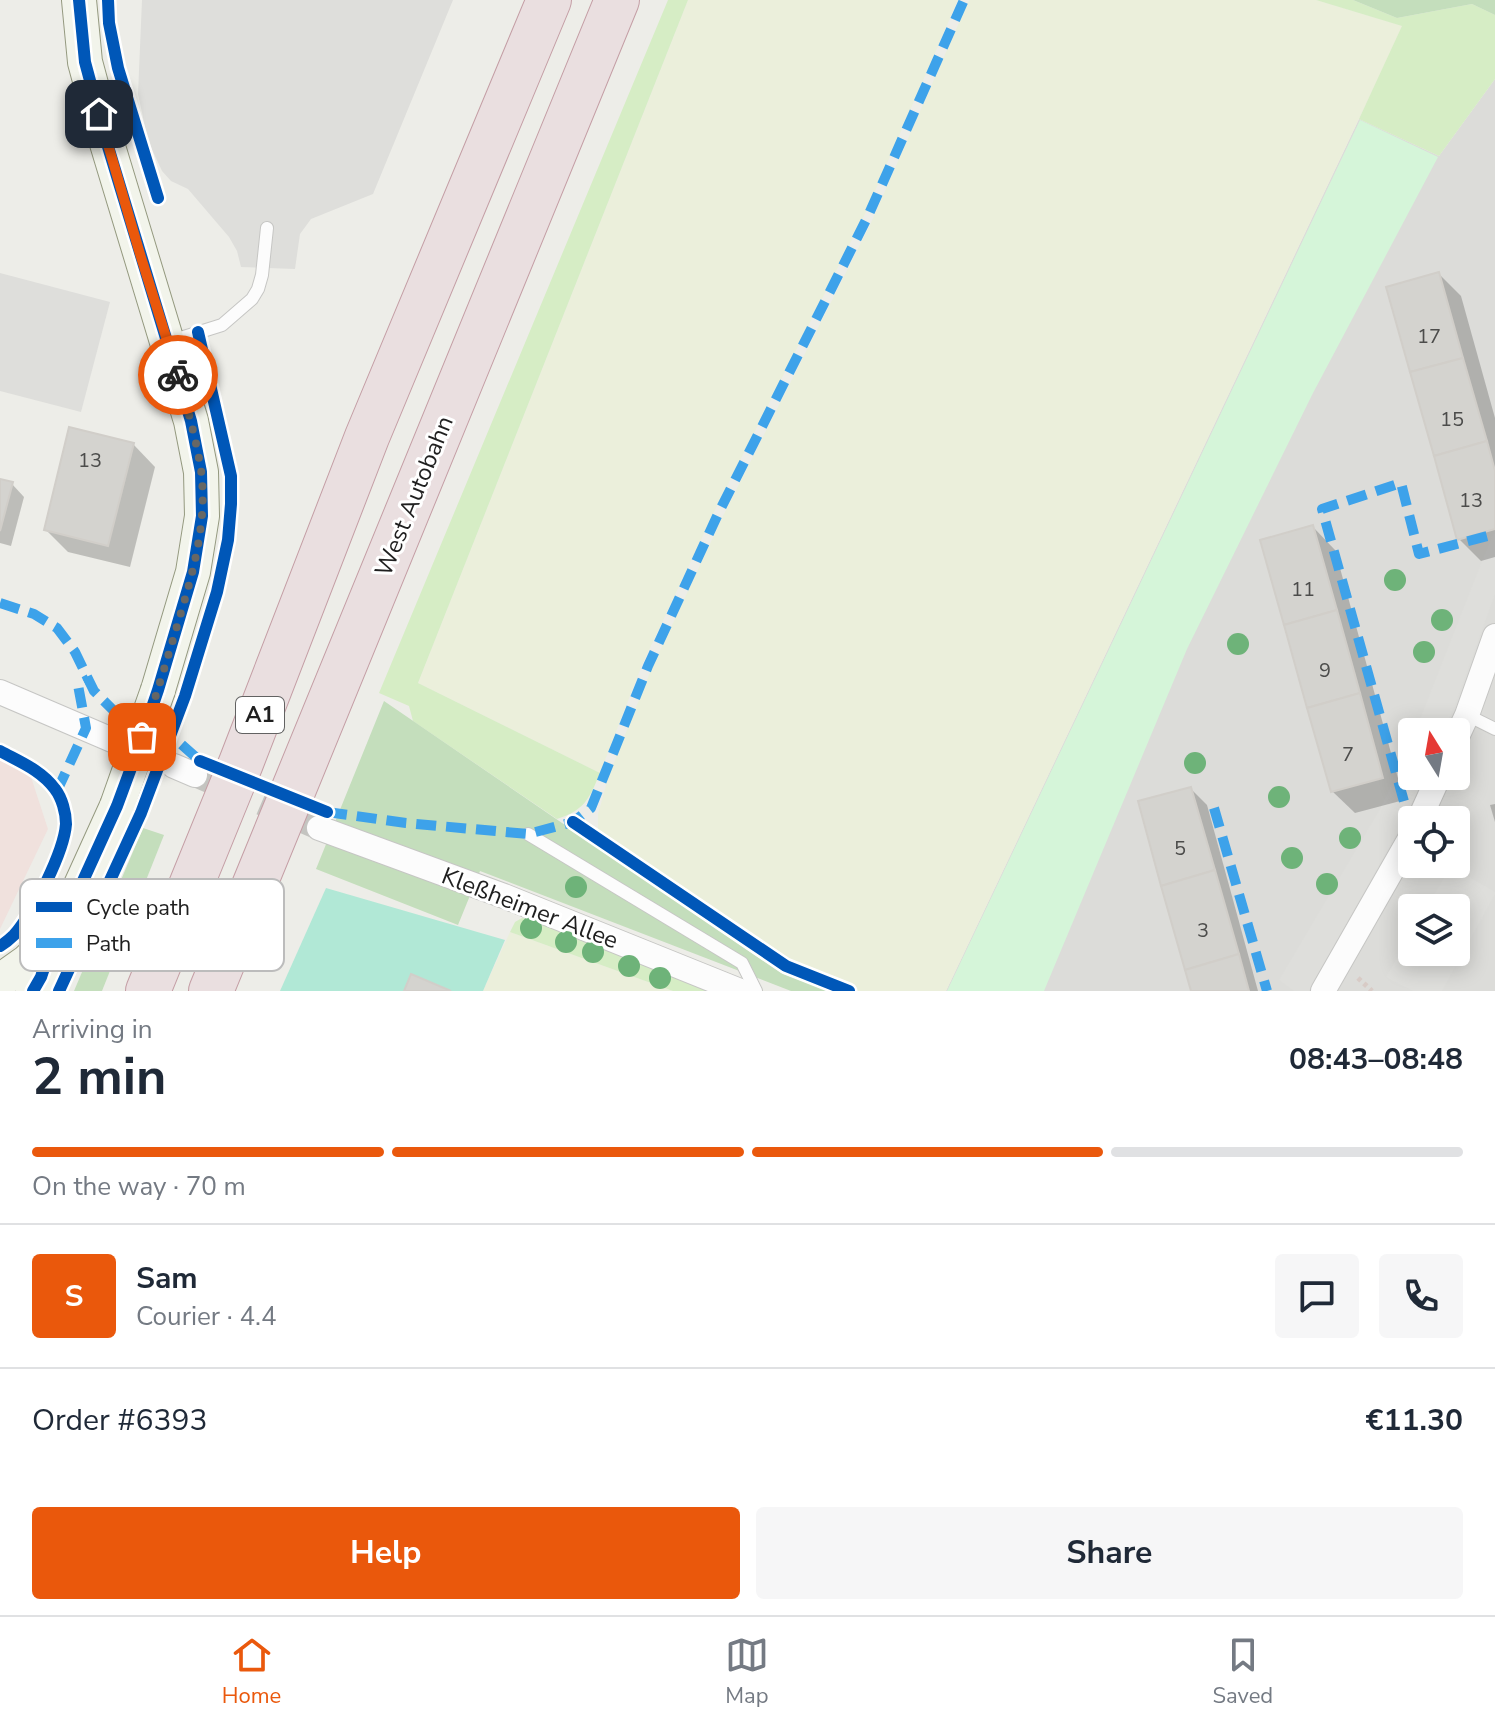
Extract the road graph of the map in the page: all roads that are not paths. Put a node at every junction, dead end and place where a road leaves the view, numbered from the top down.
1 (79, 0) edge
2 (549, 0) edge
3 (617, 0) edge
4 (267, 228) dead end
5 (168, 342) junction
6 (1495, 636) edge
7 (0, 692) edge
8 (1467, 715) junction
9 (1466, 718) edge
10 (1495, 729) edge
11 (119, 743) tunnel mouth
12 (319, 828) tunnel mouth
13 (528, 834) dead end
14 (1398, 860) edge
15 (84, 879) edge
16 (194, 879) edge
17 (257, 879) edge
18 (20, 967) edge
19 (43, 971) edge
20 (156, 971) edge
21 (219, 971) edge
22 (0, 981) edge
23 (33, 991) edge
24 (148, 991) edge
25 (211, 991) edge
26 (740, 991) edge
27 (756, 991) edge
28 (1323, 991) edge

1 - 5 street
2 - 16 highway, A1
3 - 17 highway, West Autobahn / A1
4 - 5 lane
5 - 15 street, bridge
6 - 8 street
7 - 11 street
8 - 9 street
8 - 10 lane
12 - 26 street, Kleßheimer Allee
13 - 27 lane
14 - 28 street
18 - 22 street
19 - 23 street
20 - 24 highway, A1
21 - 25 highway, West Autobahn / A1

